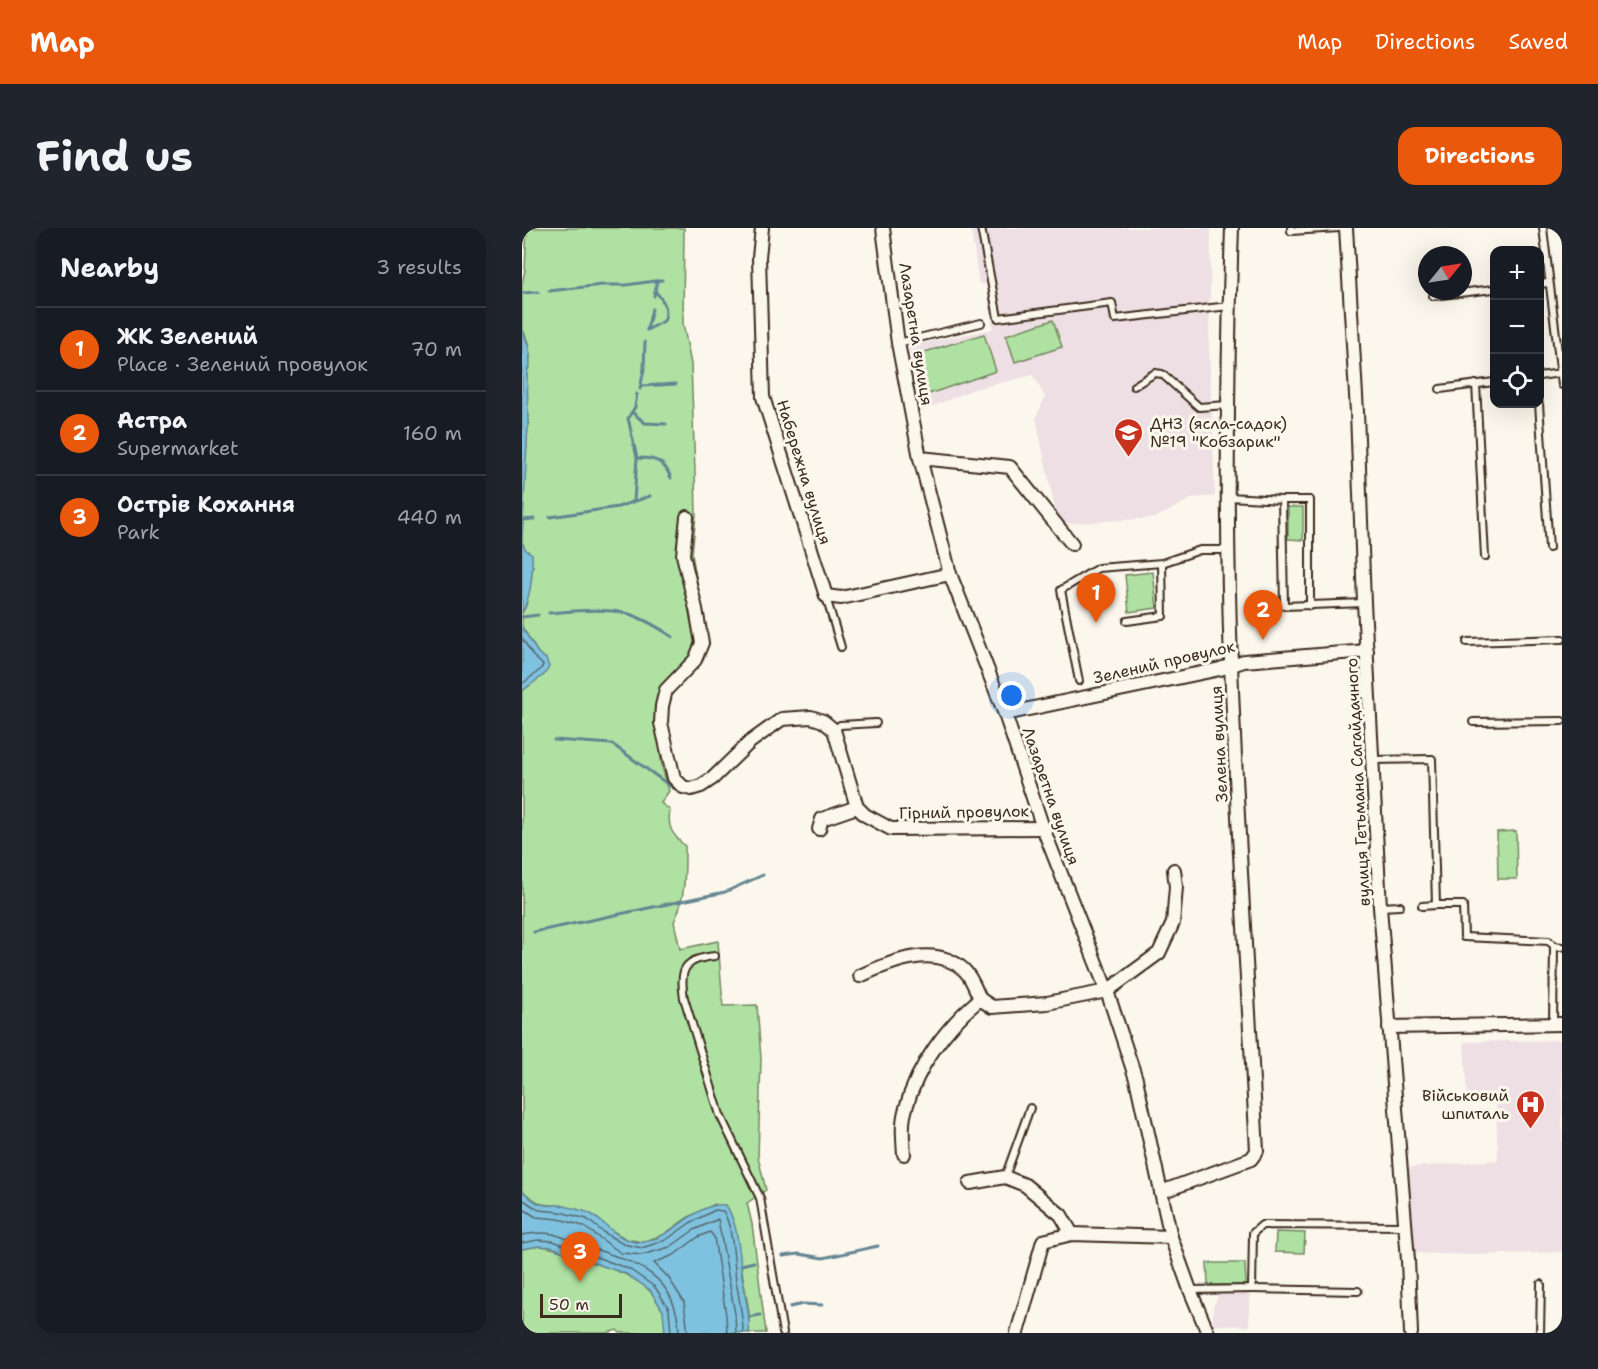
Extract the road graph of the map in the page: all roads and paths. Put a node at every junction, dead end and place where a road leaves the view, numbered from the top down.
1 (762, 228) edge
2 (883, 228) edge
3 (981, 228) edge
4 (1232, 228) edge
5 (1291, 228) edge
6 (1339, 228) edge
7 (1346, 228) edge
8 (1543, 228) edge
9 (1549, 283) junction
10 (1544, 284) edge
11 (1490, 289) edge
12 (1472, 292) edge
13 (1229, 306) junction
14 (981, 323) dead end
15 (898, 343) junction
16 (1561, 373) edge
17 (1544, 375) edge
18 (1490, 382) edge
19 (1476, 384) junction
20 (1562, 385) edge
21 (1134, 386) dead end
22 (1440, 389) dead end
23 (1229, 405) junction
24 (1539, 408) edge
25 (920, 458) junction
26 (1228, 497) junction
27 (1282, 500) junction
28 (687, 517) dead end
29 (1072, 544) dead end
30 (1549, 548) dead end
31 (1229, 550) junction
32 (1485, 557) dead end
33 (1162, 563) junction
34 (950, 574) junction
35 (826, 596) junction
36 (1364, 603) junction
37 (1310, 606) junction
38 (1127, 621) dead end
39 (1562, 639) edge
40 (1467, 642) dead end
41 (842, 646) dead end
42 (1367, 651) junction
43 (1231, 664) junction
44 (1078, 681) dead end
45 (1005, 714) junction
46 (1562, 721) edge
47 (1473, 722) dead end
48 (876, 723) dead end
49 (834, 729) junction
50 (1374, 760) junction
51 (857, 807) junction
52 (1043, 828) junction
53 (819, 829) dead end
54 (1174, 870) dead end
55 (1436, 905) junction
56 (1400, 906) dead end
57 (1422, 906) dead end
58 (1380, 907) junction
59 (1554, 946) junction
60 (1562, 947) edge
61 (715, 956) dead end
62 (860, 976) dead end
63 (1107, 991) junction
64 (980, 999) junction
65 (1557, 1024) edge
66 (1389, 1027) junction
67 (1030, 1108) dead end
68 (904, 1154) dead end
69 (1005, 1177) junction
70 (970, 1183) dead end
71 (1161, 1192) junction
72 (1405, 1226) junction
73 (1072, 1234) junction
74 (1171, 1236) junction
75 (1541, 1284) dead end
76 (1252, 1289) junction
77 (1190, 1290) junction
78 (1358, 1291) dead end
79 (783, 1333) edge
80 (1017, 1333) edge
81 (1208, 1333) edge
82 (1411, 1333) edge
83 (1540, 1333) edge

1 - 35 street, Набережна вулиця
2 - 15 street, Лазаретна вулиця
3 - 13 lane
4 - 13 street, Зелена вулиця
5 - 6 lane
7 - 36 street, вулиця Гетьмана Сагайдачного
8 - 9 lane
9 - 10 lane
9 - 16 lane
11 - 12 lane
13 - 23 street, Зелена вулиця
14 - 15 lane
15 - 25 street, Лазаретна вулиця
16 - 17 lane
16 - 20 lane
18 - 19 lane
19 - 22 lane
19 - 32 lane
21 - 23 lane
23 - 26 street, Зелена вулиця
24 - 30 lane
25 - 29 street
25 - 34 street, Лазаретна вулиця
26 - 27 lane
26 - 31 street, Зелена вулиця
27 - 37 lane
27 - 37 lane
28 - 49 street
31 - 33 lane
31 - 43 street, Зелена вулиця
33 - 38 lane
33 - 44 lane
34 - 35 street
34 - 45 street, Лазаретна вулиця
35 - 41 lane
36 - 37 lane
36 - 42 street, вулиця Гетьмана Сагайдачного
39 - 40 lane
42 - 43 street, Зелений провулок
42 - 50 street, вулиця Гетьмана Сагайдачного
43 - 45 street, Зелений провулок
43 - 71 street, Зелена вулиця
45 - 52 street, Лазаретна вулиця
46 - 47 lane
48 - 49 lane
49 - 51 street
50 - 55 lane
50 - 58 street, вулиця Гетьмана Сагайдачного
51 - 52 street, Гірний провулок
51 - 53 street
52 - 63 street, Лазаретна вулиця
54 - 63 street
55 - 57 lane
55 - 59 lane
56 - 58 lane
58 - 66 street, вулиця Гетьмана Сагайдачного
59 - 60 lane
59 - 65 lane
61 - 79 lane
62 - 64 street
63 - 64 street
63 - 71 street, Лазаретна вулиця
64 - 68 street
65 - 66 street
66 - 72 street, вулиця Гетьмана Сагайдачного
67 - 69 lane
69 - 70 street
69 - 73 street
71 - 74 street, Лазаретна вулиця
72 - 76 lane
72 - 82 street, вулиця Гетьмана Сагайдачного
73 - 74 street
73 - 80 street
74 - 77 street, Лазаретна вулиця
75 - 83 lane
76 - 77 lane
76 - 78 lane
77 - 81 street, Лазаретна вулиця

